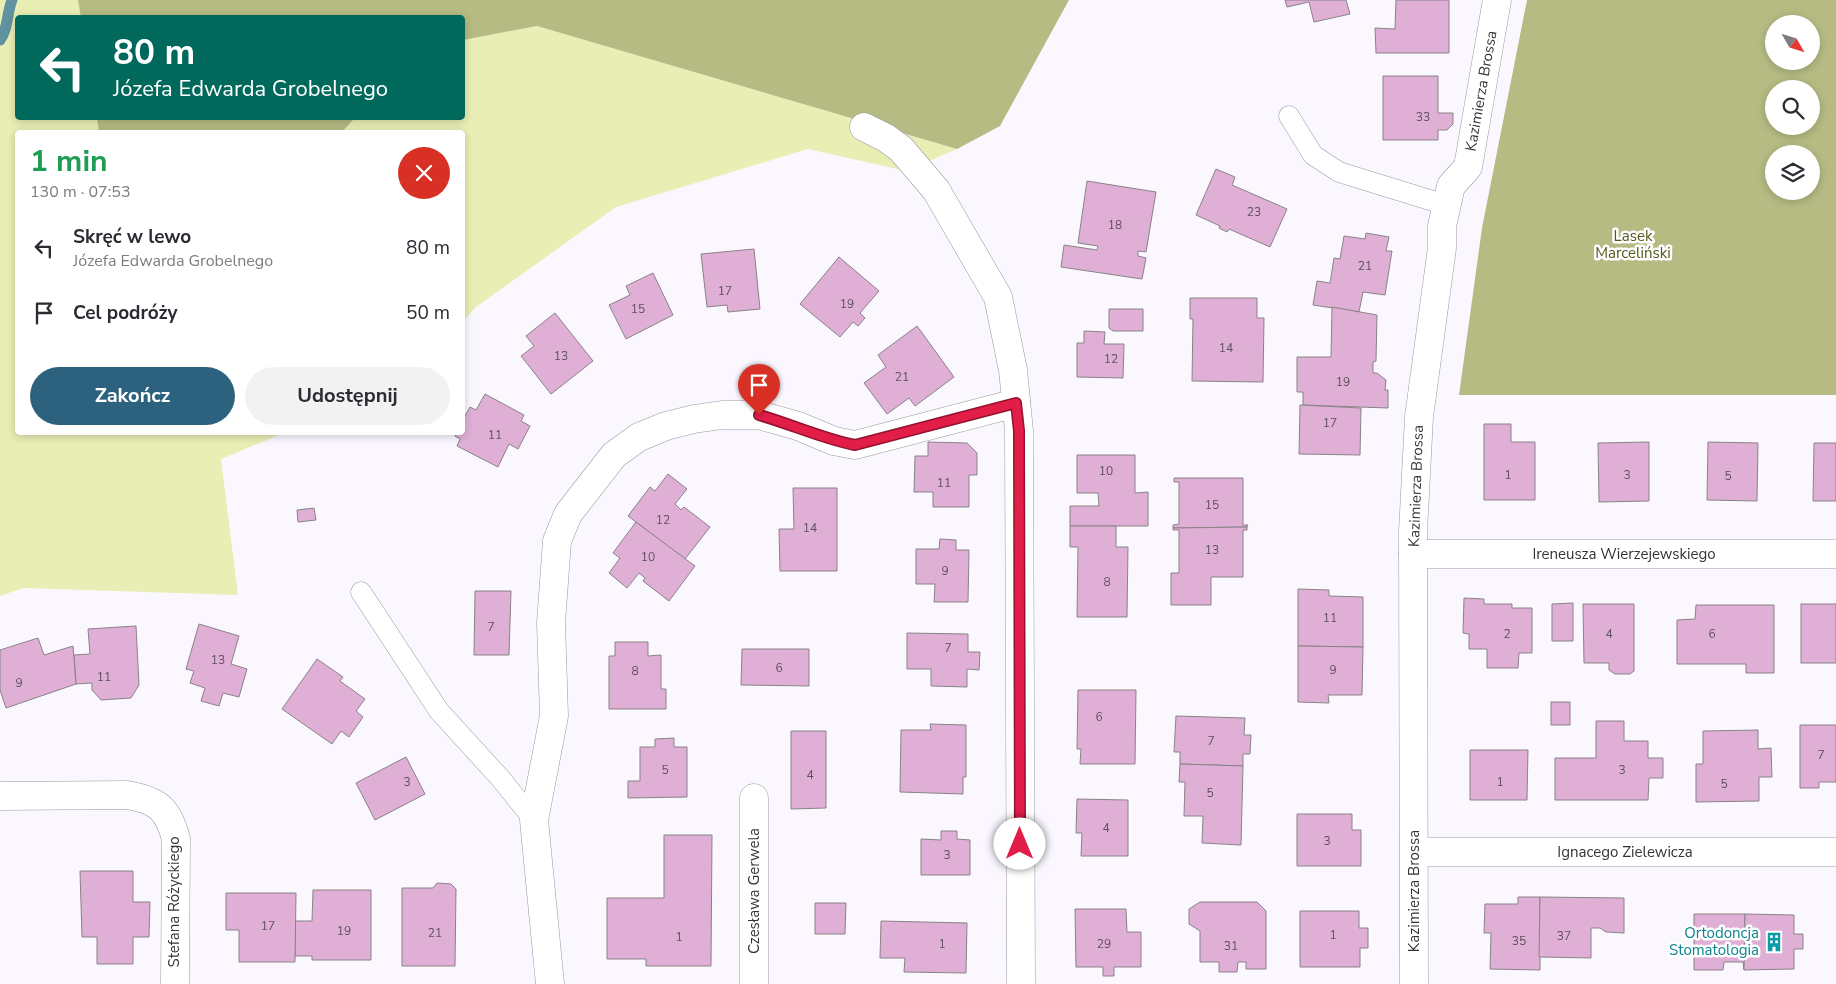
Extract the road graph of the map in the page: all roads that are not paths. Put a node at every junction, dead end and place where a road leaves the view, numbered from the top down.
1 (1497, 0) edge
2 (1289, 116) dead end
3 (864, 127) dead end
4 (1446, 205) junction
5 (1016, 403) junction
6 (1413, 554) junction
7 (1836, 554) edge
8 (362, 592) dead end
9 (0, 796) edge
10 (754, 798) dead end
11 (534, 820) junction
12 (1414, 852) junction
13 (1836, 852) edge
14 (174, 984) edge
15 (550, 984) edge
16 (754, 984) edge
17 (1021, 984) edge
18 (1414, 984) edge

1 - 4 street, Kazimierza Brossa
2 - 4 lane
3 - 5 street
4 - 6 street, Kazimierza Brossa
5 - 11 street
5 - 17 street
6 - 7 street, Ireneusza Wierzejewskiego
6 - 12 street, Kazimierza Brossa
8 - 11 lane
9 - 14 street, Stefana Różyckiego
10 - 16 street, Czesława Gerwela
11 - 15 street
12 - 13 street, Ignacego Zielewicza
12 - 18 street, Kazimierza Brossa

